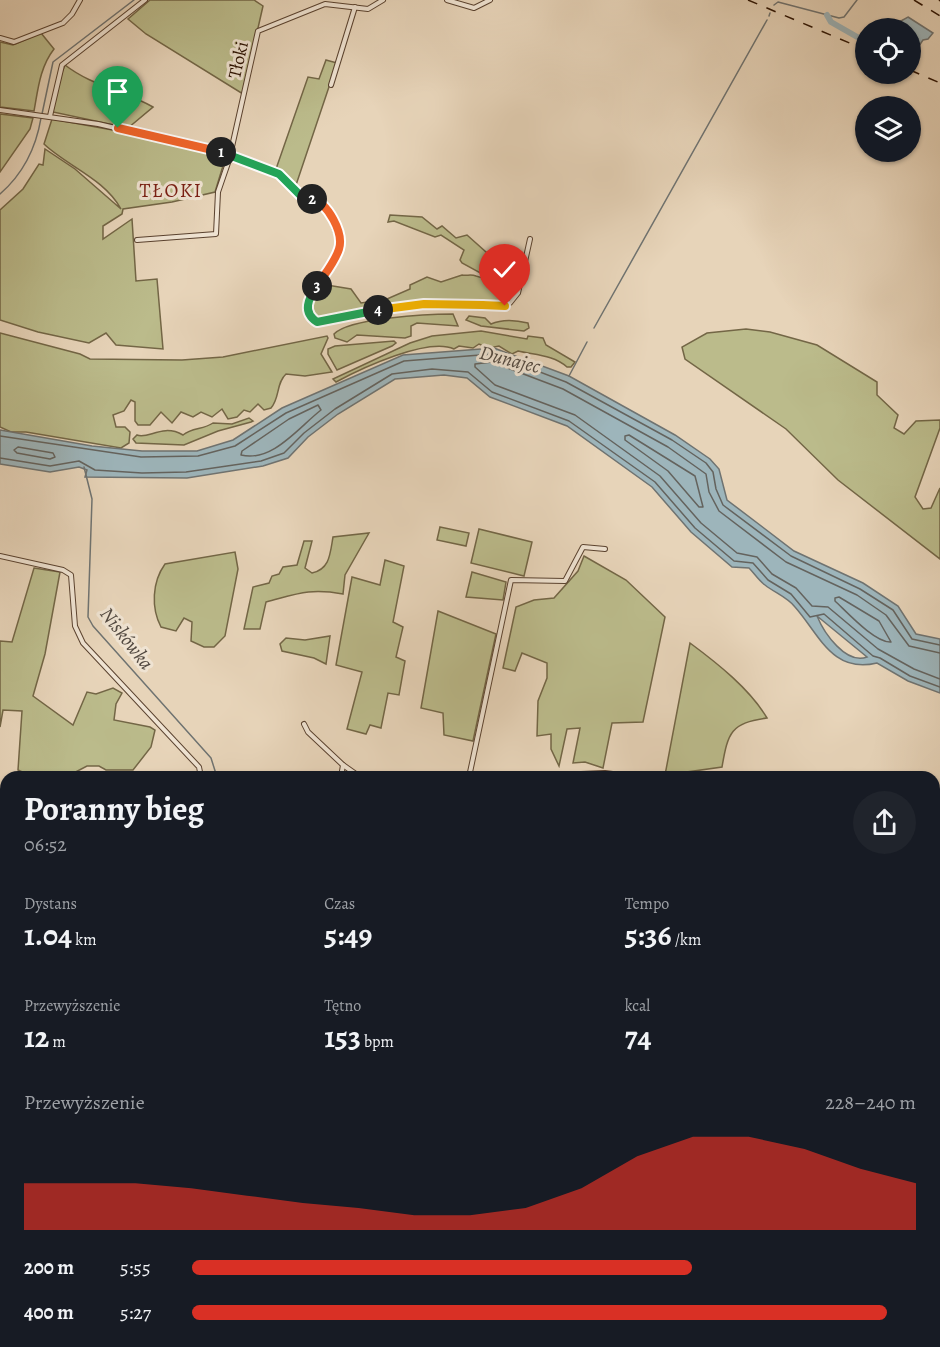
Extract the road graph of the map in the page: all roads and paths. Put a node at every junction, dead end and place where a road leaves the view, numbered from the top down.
1 (80, 0) edge
2 (145, 0) edge
3 (383, 0) edge
4 (447, 0) edge
5 (490, 0) edge
6 (355, 8) junction
7 (0, 38) edge
8 (331, 85) dead end
9 (0, 110) edge
10 (48, 116) junction
11 (229, 154) junction
12 (137, 240) dead end
13 (530, 240) dead end
14 (605, 549) dead end
15 (0, 556) edge
16 (304, 724) dead end
17 (343, 765) junction
18 (200, 771) edge
19 (342, 771) edge
20 (352, 771) edge
21 (470, 771) edge

1 - 7 street
2 - 10 street
3 - 6 street, Tłoki
4 - 5 street
6 - 8 street
6 - 11 street, Tłoki
9 - 10 street
10 - 11 street
11 - 12 street, Tłoki
11 - 13 street
14 - 21 street
15 - 18 street
16 - 17 street
17 - 19 street
17 - 20 street

